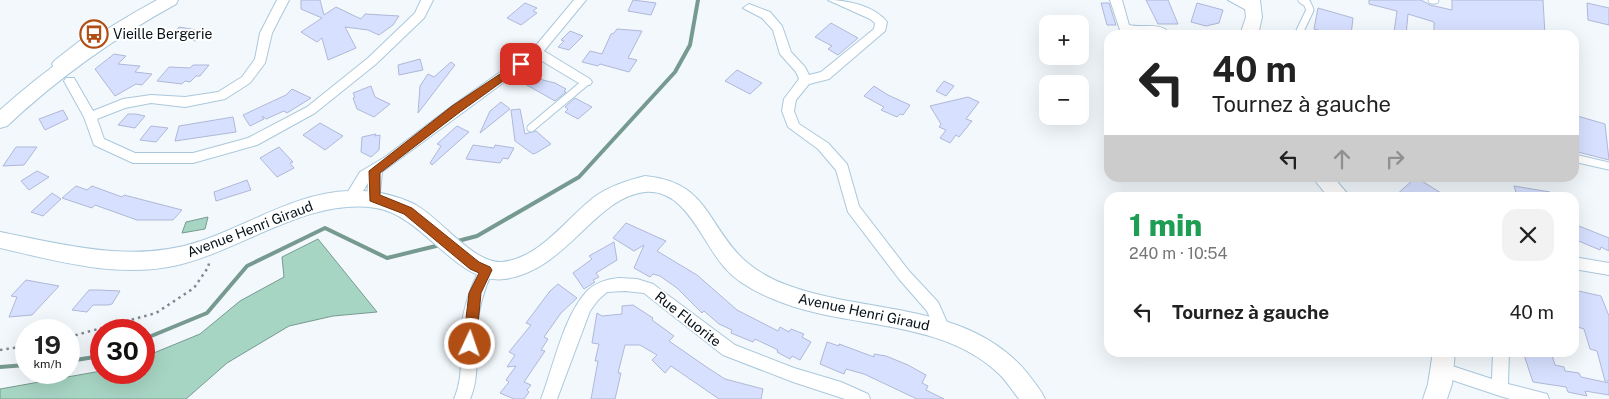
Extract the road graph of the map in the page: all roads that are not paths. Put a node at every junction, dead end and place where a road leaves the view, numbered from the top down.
1 (157, 0) edge
2 (170, 0) edge
3 (283, 0) edge
4 (427, 0) edge
5 (580, 0) edge
6 (834, 0) edge
7 (1116, 0) edge
8 (1234, 0) edge
9 (1302, 0) edge
10 (1253, 5) edge
11 (749, 8) dead end
12 (1134, 30) edge
13 (1251, 30) edge
14 (1300, 30) edge
15 (537, 52) junction
16 (55, 73) junction
17 (805, 80) junction
18 (586, 82) joint
19 (0, 110) edge
20 (90, 116) junction
21 (0, 121) edge
22 (531, 128) dead end
23 (1579, 159) edge
24 (1609, 166) edge
25 (375, 171) junction
26 (1327, 182) edge
27 (1336, 192) edge
28 (351, 198) junction
29 (374, 198) junction
30 (0, 240) edge
31 (1579, 264) edge
32 (480, 268) junction
33 (1609, 269) edge
34 (942, 329) junction
35 (1501, 357) edge
36 (1443, 361) edge
37 (1500, 389) junction
38 (462, 399) edge
39 (549, 399) edge
40 (862, 399) edge
41 (1033, 399) edge
42 (1435, 399) edge
43 (1541, 399) edge

1 - 16 street
2 - 16 street
3 - 20 street
4 - 20 street
5 - 15 street
6 - 17 street
7 - 12 street
8 - 10 street
9 - 14 lane
10 - 13 street
11 - 17 street
15 - 18 street
15 - 25 street
16 - 19 street
16 - 20 street
16 - 21 street
17 - 34 street
18 - 22 lane
23 - 24 lane
25 - 28 street
25 - 29 street
26 - 27 street
28 - 29 street, Avenue Henri Giraud
28 - 30 street, Avenue Henri Giraud
29 - 32 street, Avenue Henri Giraud
31 - 33 street
32 - 34 street, Avenue Henri Giraud
32 - 38 street
34 - 41 street, Avenue Henri Giraud
35 - 37 street
36 - 37 street
36 - 42 street
37 - 43 street
39 - 40 street, Rue Fluorite

